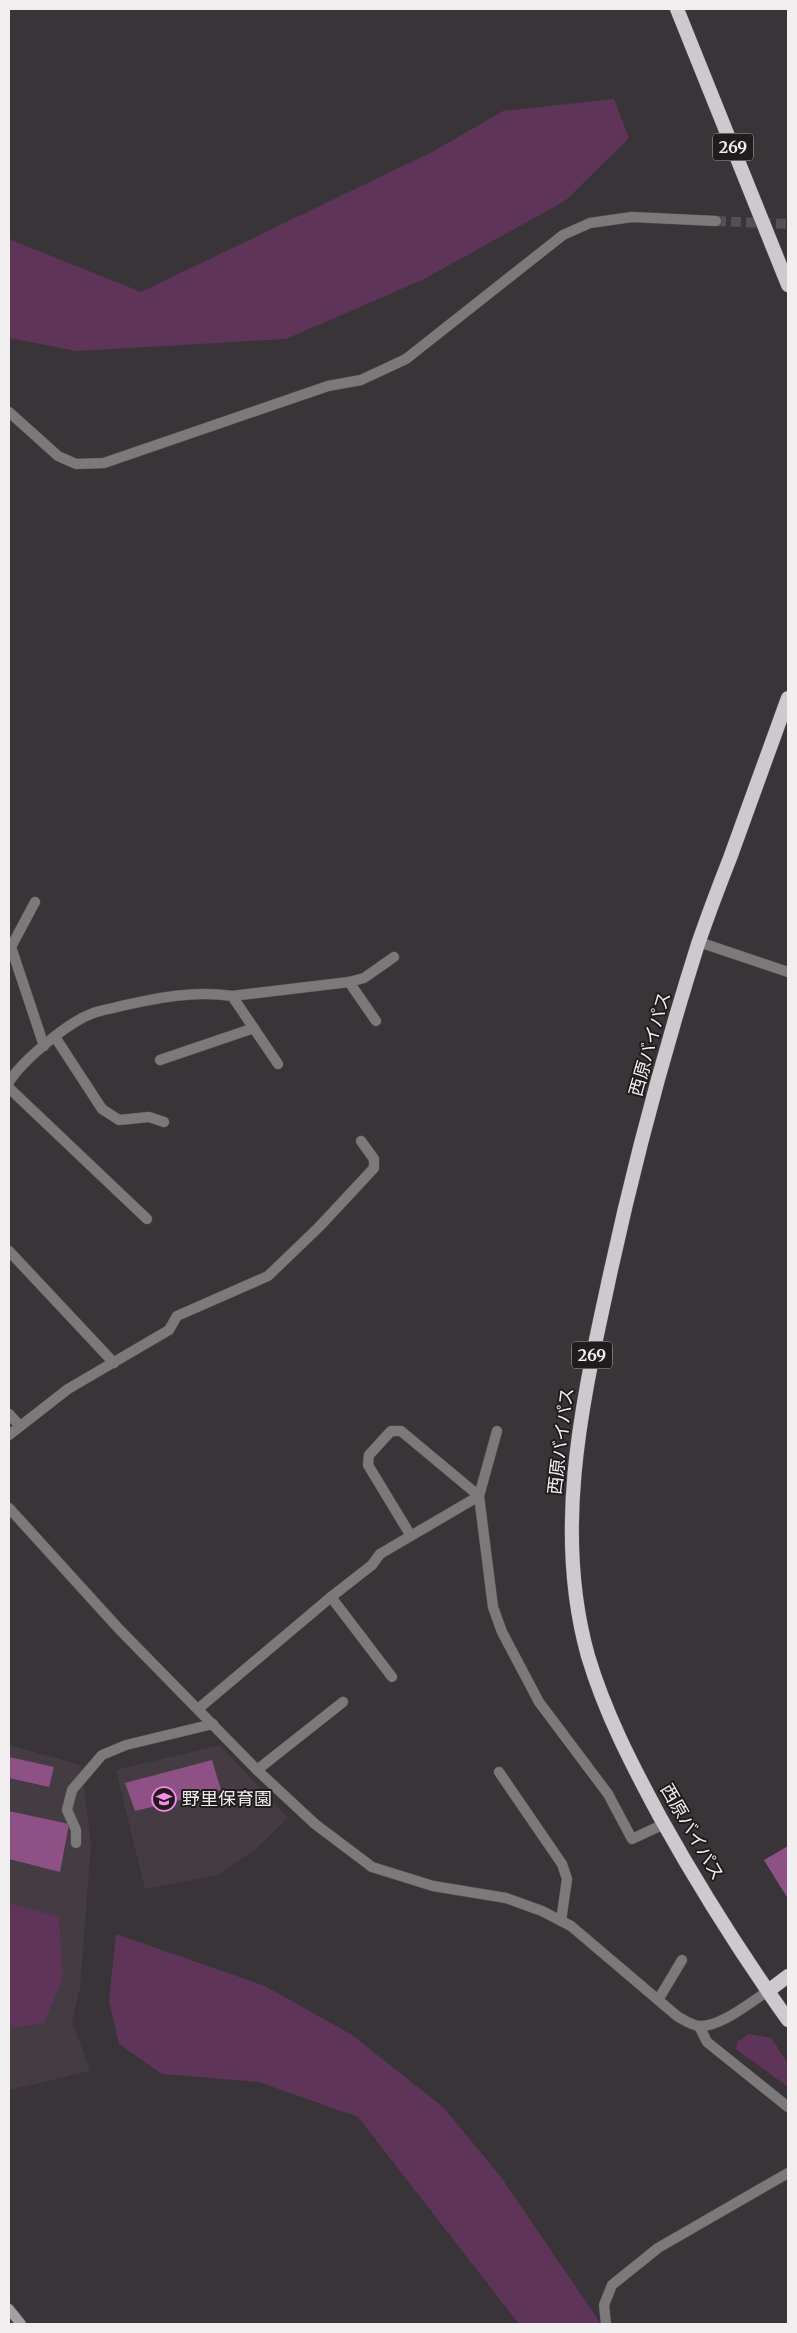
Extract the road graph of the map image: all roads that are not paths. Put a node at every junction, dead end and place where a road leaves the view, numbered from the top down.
1 (677, 9) edge
2 (716, 221) tunnel mouth
3 (788, 286) edge
4 (9, 412) edge
5 (788, 698) edge
6 (34, 902) dead end
7 (699, 942) junction
8 (394, 957) dead end
9 (788, 972) edge
10 (349, 982) junction
11 (232, 996) junction
12 (376, 1021) dead end
13 (254, 1028) junction
14 (55, 1037) junction
15 (44, 1046) junction
16 (160, 1060) dead end
17 (278, 1064) dead end
18 (9, 1082) edge
19 (9, 1088) edge
20 (164, 1122) dead end
21 (361, 1141) dead end
22 (147, 1219) dead end
23 (9, 1251) edge
24 (114, 1363) junction
25 (9, 1414) edge
26 (20, 1426) junction
27 (497, 1430) dead end
28 (9, 1435) edge
29 (478, 1496) junction
30 (9, 1508) edge
31 (411, 1536) junction
32 (331, 1597) junction
33 (392, 1677) dead end
34 (343, 1702) dead end
35 (198, 1709) junction
36 (213, 1724) junction
37 (257, 1770) junction
38 (499, 1772) dead end
39 (664, 1824) junction
40 (76, 1842) dead end
41 (561, 1921) junction
42 (682, 1960) dead end
43 (788, 1976) edge
44 (768, 1991) junction
45 (658, 2000) junction
46 (788, 2020) edge
47 (699, 2026) junction
48 (788, 2107) edge
49 (788, 2173) edge
50 (9, 2309) edge
51 (21, 2324) edge
52 (606, 2324) edge

1 - 3 highway, 269
2 - 4 street
5 - 7 highway, 西原バイパス / 269
6 - 15 street
7 - 9 street
7 - 39 highway, 西原バイパス / 269
8 - 10 street
10 - 11 street
10 - 12 street
11 - 13 street
11 - 14 street
13 - 16 street
13 - 17 street
14 - 15 street
14 - 20 street
15 - 18 street
19 - 22 street
21 - 24 street
23 - 24 street
24 - 26 street
25 - 26 street
26 - 28 street
27 - 29 street
29 - 31 street
29 - 31 street
29 - 39 street
30 - 35 street
31 - 32 street
32 - 33 street
32 - 35 street
34 - 37 street
35 - 36 street
36 - 37 street
36 - 40 street
37 - 41 street
38 - 41 street
39 - 44 highway, 西原バイパス / 269
41 - 45 street
42 - 45 street
43 - 44 highway
44 - 46 highway, 269
44 - 47 street
45 - 47 street
47 - 48 street
49 - 52 street
50 - 51 main road

